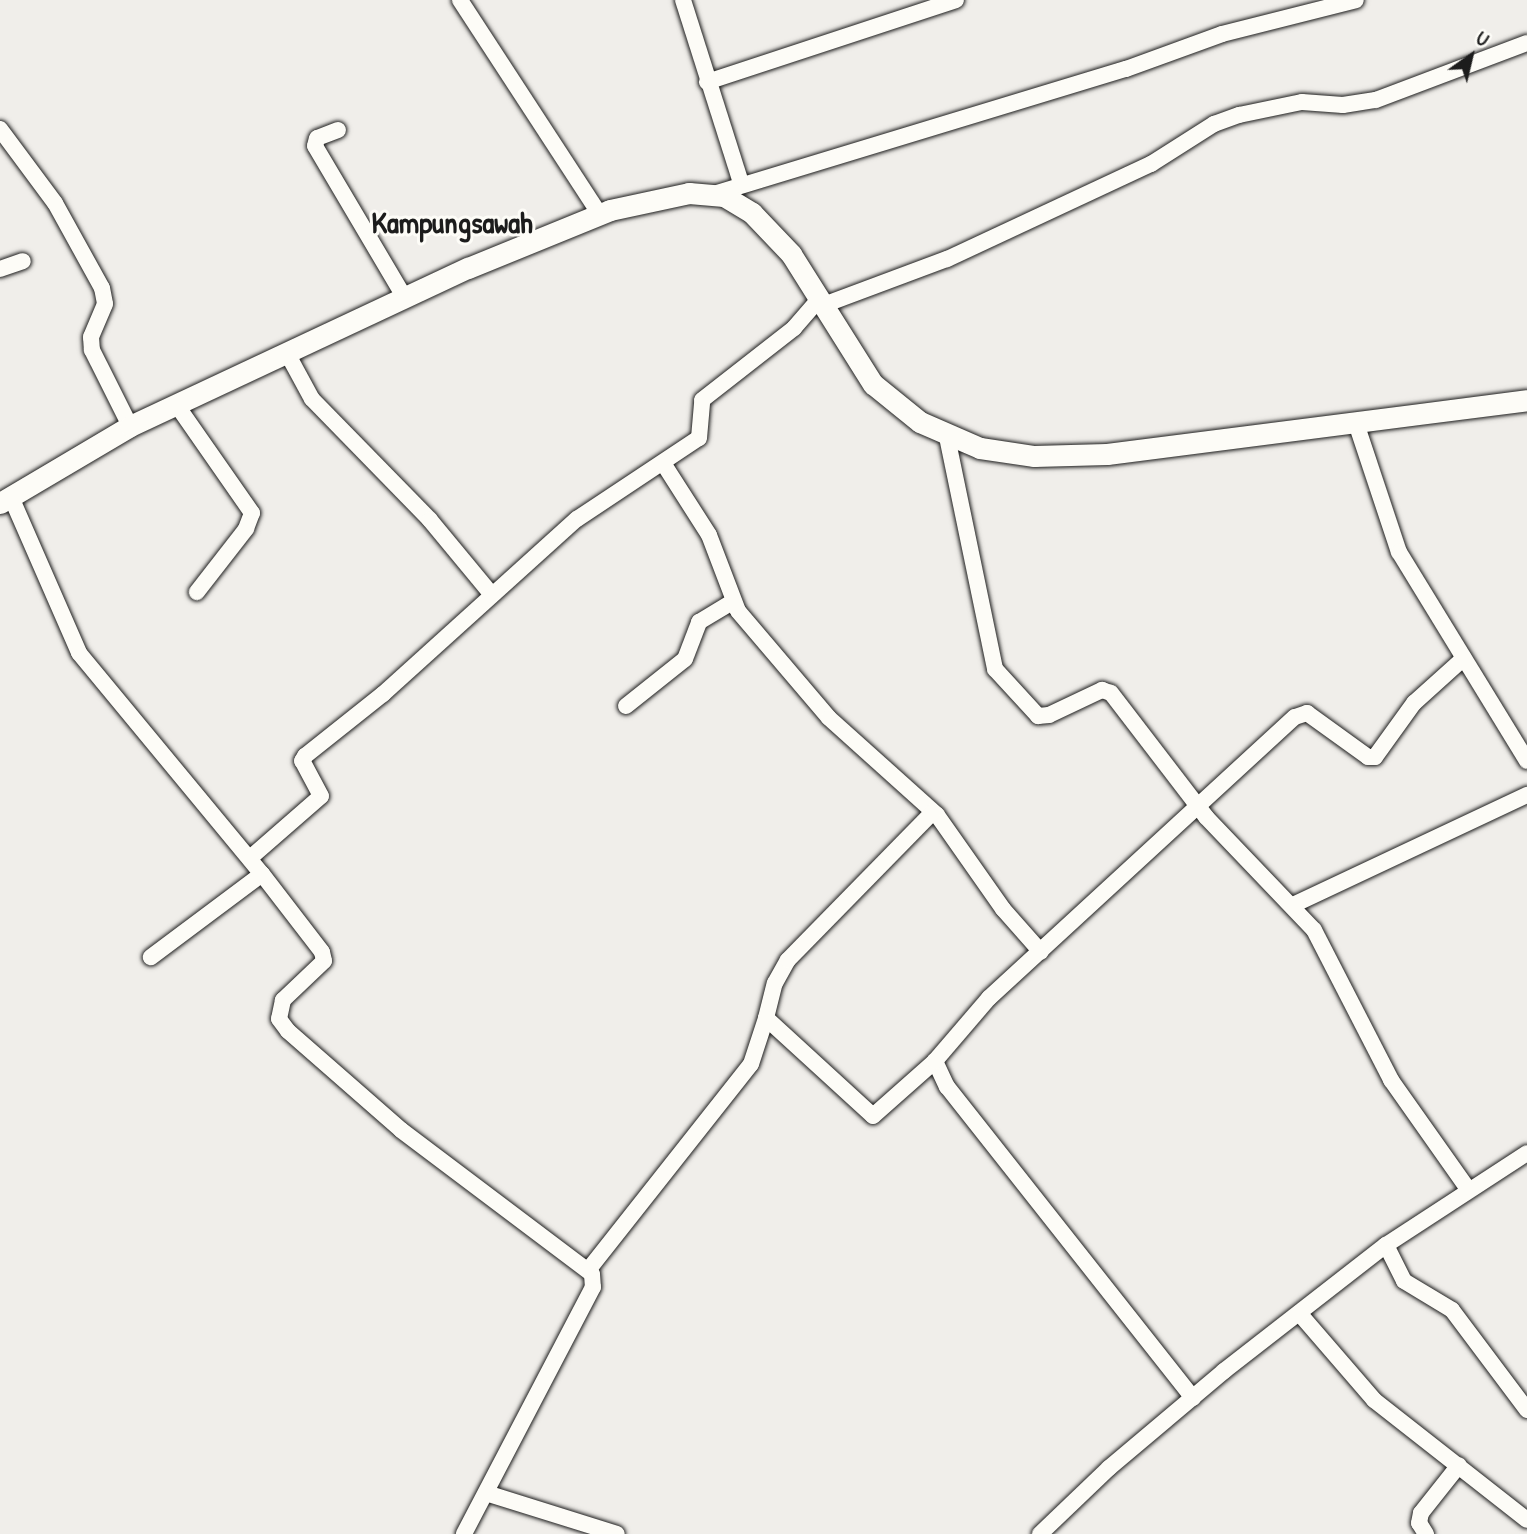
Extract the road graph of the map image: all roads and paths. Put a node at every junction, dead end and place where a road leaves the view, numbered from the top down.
1 (460, 0) edge
2 (683, 0) edge
3 (956, 0) edge
4 (1356, 0) edge
5 (1527, 43) edge
6 (707, 82) junction
7 (0, 128) edge
8 (338, 130) dead end
9 (741, 183) junction
10 (715, 194) junction
11 (600, 215) junction
12 (23, 261) dead end
13 (0, 269) edge
14 (405, 298) junction
15 (820, 303) junction
16 (287, 353) junction
17 (1527, 400) edge
18 (176, 404) junction
19 (1356, 423) junction
20 (130, 426) junction
21 (947, 437) junction
22 (663, 463) junction
23 (5, 500) edge
24 (197, 592) dead end
25 (492, 594) junction
26 (732, 602) junction
27 (1464, 658) junction
28 (626, 706) dead end
29 (1526, 755) edge
30 (1527, 795) edge
31 (1199, 806) junction
32 (933, 812) junction
33 (250, 858) junction
34 (262, 874) junction
35 (1293, 905) junction
36 (1041, 952) junction
37 (150, 957) dead end
38 (766, 1018) junction
39 (935, 1061) junction
40 (1527, 1153) edge
41 (1468, 1189) junction
42 (1386, 1245) junction
43 (589, 1269) junction
44 (1299, 1313) junction
45 (1193, 1398) junction
46 (1527, 1410) edge
47 (1459, 1465) junction
48 (486, 1493) junction
49 (1527, 1520) edge
50 (464, 1534) edge
51 (617, 1534) edge
52 (1040, 1534) edge
53 (1426, 1534) edge

1 - 11 street
2 - 6 street
3 - 6 street
4 - 9 street
5 - 15 street
6 - 9 street
7 - 20 street
8 - 14 street
9 - 10 street
10 - 11 street
10 - 15 street
11 - 14 street
12 - 13 street
14 - 16 street
15 - 21 street
15 - 22 street
16 - 18 street
16 - 25 street
17 - 19 street
18 - 20 street
18 - 24 street
19 - 21 street
19 - 27 street
20 - 23 street
21 - 31 street
22 - 25 street
22 - 26 street
23 - 33 street
25 - 33 street
26 - 28 street
26 - 32 street
27 - 29 street
27 - 31 street
30 - 35 street
31 - 35 street
31 - 36 street
32 - 36 street
32 - 38 street
33 - 34 street
34 - 37 street
34 - 43 street
35 - 41 street
36 - 39 street
38 - 39 street
38 - 43 street
39 - 45 street
40 - 41 street
41 - 42 street
42 - 44 street
42 - 46 street
43 - 48 street
44 - 45 street
44 - 47 street
45 - 52 street
47 - 49 street
47 - 53 street
48 - 50 street
48 - 51 street

